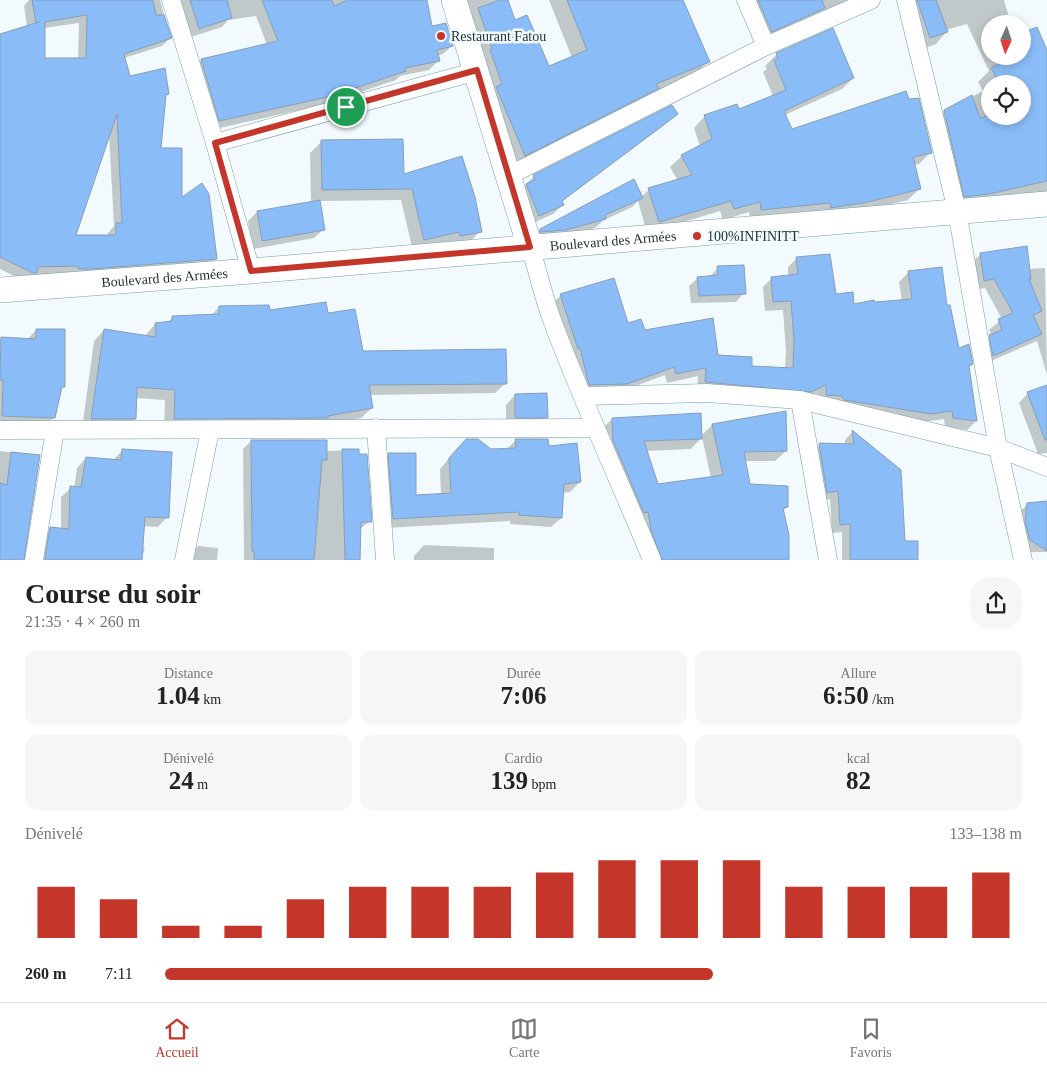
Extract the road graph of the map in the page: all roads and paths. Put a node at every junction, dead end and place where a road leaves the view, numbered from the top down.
1 (171, 0) edge
2 (746, 0) edge
3 (872, 0) edge
4 (906, 0) edge
5 (461, 2) edge
6 (766, 46) junction
7 (477, 70) junction
8 (215, 143) junction
9 (508, 176) junction
10 (1047, 204) edge
11 (957, 211) junction
12 (530, 247) junction
13 (251, 271) junction
14 (5, 285) edge
15 (584, 396) junction
16 (800, 400) junction
17 (376, 428) junction
18 (595, 428) junction
19 (0, 430) edge
20 (55, 430) junction
21 (210, 430) junction
22 (998, 448) junction
23 (1047, 467) edge
24 (34, 560) edge
25 (184, 560) edge
26 (385, 560) edge
27 (652, 560) edge
28 (828, 560) edge
29 (1023, 560) edge

1 - 8 street
2 - 6 street
3 - 6 street
4 - 11 street
5 - 7 main road
6 - 9 street
7 - 8 street
7 - 9 main road
8 - 13 street
9 - 12 main road
10 - 11 main road, Boulevard des Armées
11 - 12 main road, Boulevard des Armées
11 - 22 street
12 - 13 main road, Boulevard des Armées
12 - 15 street
13 - 14 main road, Boulevard des Armées
15 - 16 street
15 - 18 street
16 - 22 street
16 - 28 street
17 - 18 street
17 - 21 street
17 - 26 street
18 - 27 street
19 - 20 street
20 - 21 street
20 - 24 street
21 - 25 street
22 - 23 street
22 - 29 street

